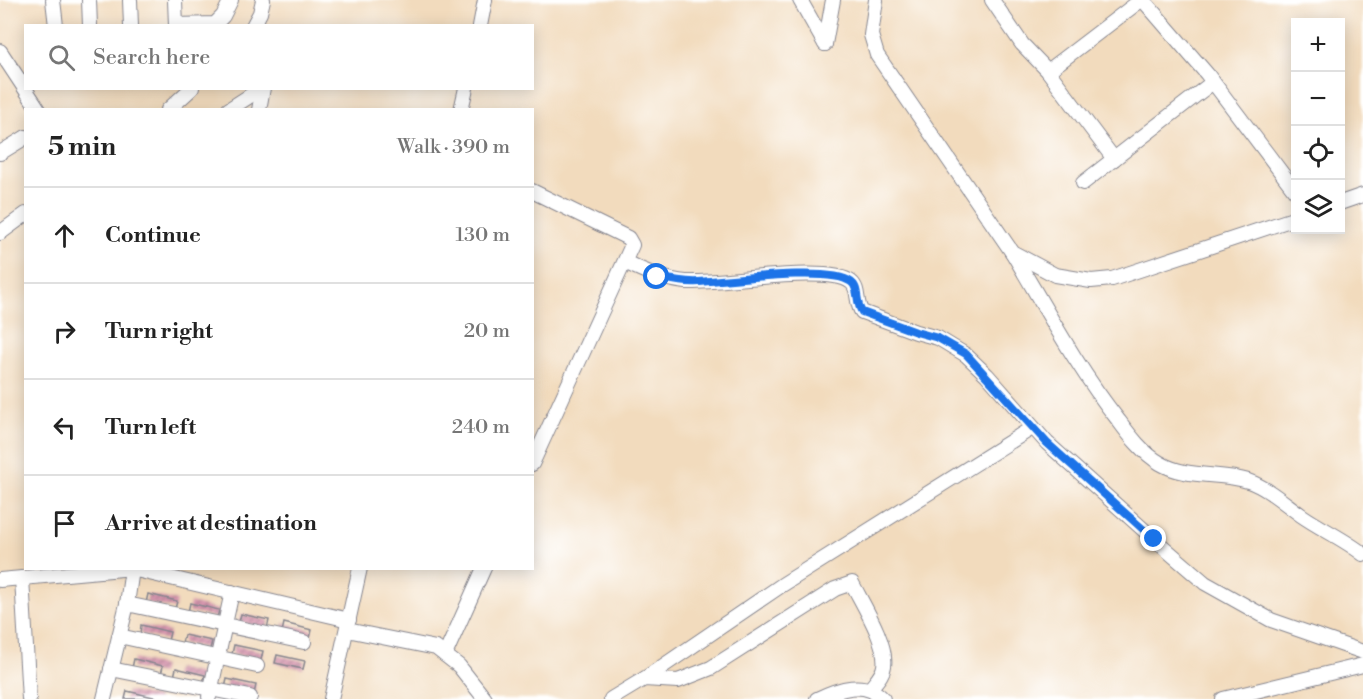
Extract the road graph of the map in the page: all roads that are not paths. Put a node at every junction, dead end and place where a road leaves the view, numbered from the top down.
1 (52, 0) edge
2 (89, 0) edge
3 (130, 0) edge
4 (175, 0) edge
5 (231, 0) edge
6 (263, 0) edge
7 (485, 0) edge
8 (800, 0) edge
9 (833, 0) edge
10 (876, 0) edge
11 (992, 0) edge
12 (1142, 0) edge
13 (56, 24) edge
14 (90, 24) edge
15 (131, 24) edge
16 (176, 24) edge
17 (215, 24) edge
18 (254, 24) edge
19 (480, 24) edge
20 (0, 51) edge
21 (1048, 71) junction
22 (1213, 82) junction
23 (24, 87) edge
24 (26, 90) edge
25 (190, 90) edge
26 (260, 90) edge
27 (263, 90) edge
28 (466, 90) edge
29 (38, 108) edge
30 (172, 108) edge
31 (231, 108) edge
32 (259, 108) edge
33 (461, 108) edge
34 (24, 138) edge
35 (0, 153) edge
36 (1114, 159) junction
37 (1083, 183) dead end
38 (1291, 185) edge
39 (534, 192) edge
40 (1363, 195) edge
41 (1345, 202) edge
42 (24, 215) edge
43 (1291, 220) edge
44 (0, 233) edge
45 (1012, 252) junction
46 (625, 262) junction
47 (1032, 428) junction
48 (534, 460) edge
49 (1363, 554) edge
50 (121, 570) edge
51 (133, 570) edge
52 (137, 570) edge
53 (360, 570) edge
54 (483, 570) edge
55 (22, 578) junction
56 (0, 580) edge
57 (232, 592) junction
58 (127, 604) junction
59 (348, 625) junction
60 (225, 626) junction
61 (119, 636) junction
62 (304, 642) dead end
63 (1363, 652) edge
64 (445, 655) junction
65 (218, 657) junction
66 (1363, 665) edge
67 (257, 666) dead end
68 (111, 669) junction
69 (644, 679) junction
70 (870, 689) junction
71 (209, 694) edge
72 (250, 697) dead end
73 (29, 699) edge
74 (105, 699) edge
75 (331, 699) edge
76 (485, 699) edge
77 (611, 699) edge
78 (817, 699) edge
79 (883, 699) edge
80 (1223, 699) edge

1 - 13 street
2 - 14 street
3 - 15 street
4 - 16 street
5 - 17 street
6 - 18 street
7 - 19 street
8 - 9 street
10 - 45 street
11 - 21 street
12 - 21 street
12 - 22 street
20 - 23 street
21 - 36 street
22 - 36 street
22 - 38 street
24 - 29 street
25 - 30 street
26 - 31 street
27 - 32 street
28 - 33 street
34 - 35 street
36 - 37 street
39 - 46 street
40 - 41 street
42 - 44 street
43 - 45 street
45 - 49 street
46 - 47 street
46 - 48 street
47 - 63 street
47 - 69 street
50 - 55 street
51 - 58 street
52 - 57 street
53 - 59 street
54 - 64 street
55 - 56 street
55 - 73 street
57 - 59 street
57 - 60 street
58 - 60 street
58 - 61 street
59 - 64 street
59 - 75 street
60 - 62 street
60 - 65 street
61 - 65 street
61 - 68 street
64 - 76 street
65 - 67 street
65 - 71 street
66 - 80 street
68 - 71 street
68 - 74 street
69 - 70 street
69 - 77 street
70 - 78 street
70 - 79 street
71 - 72 street

